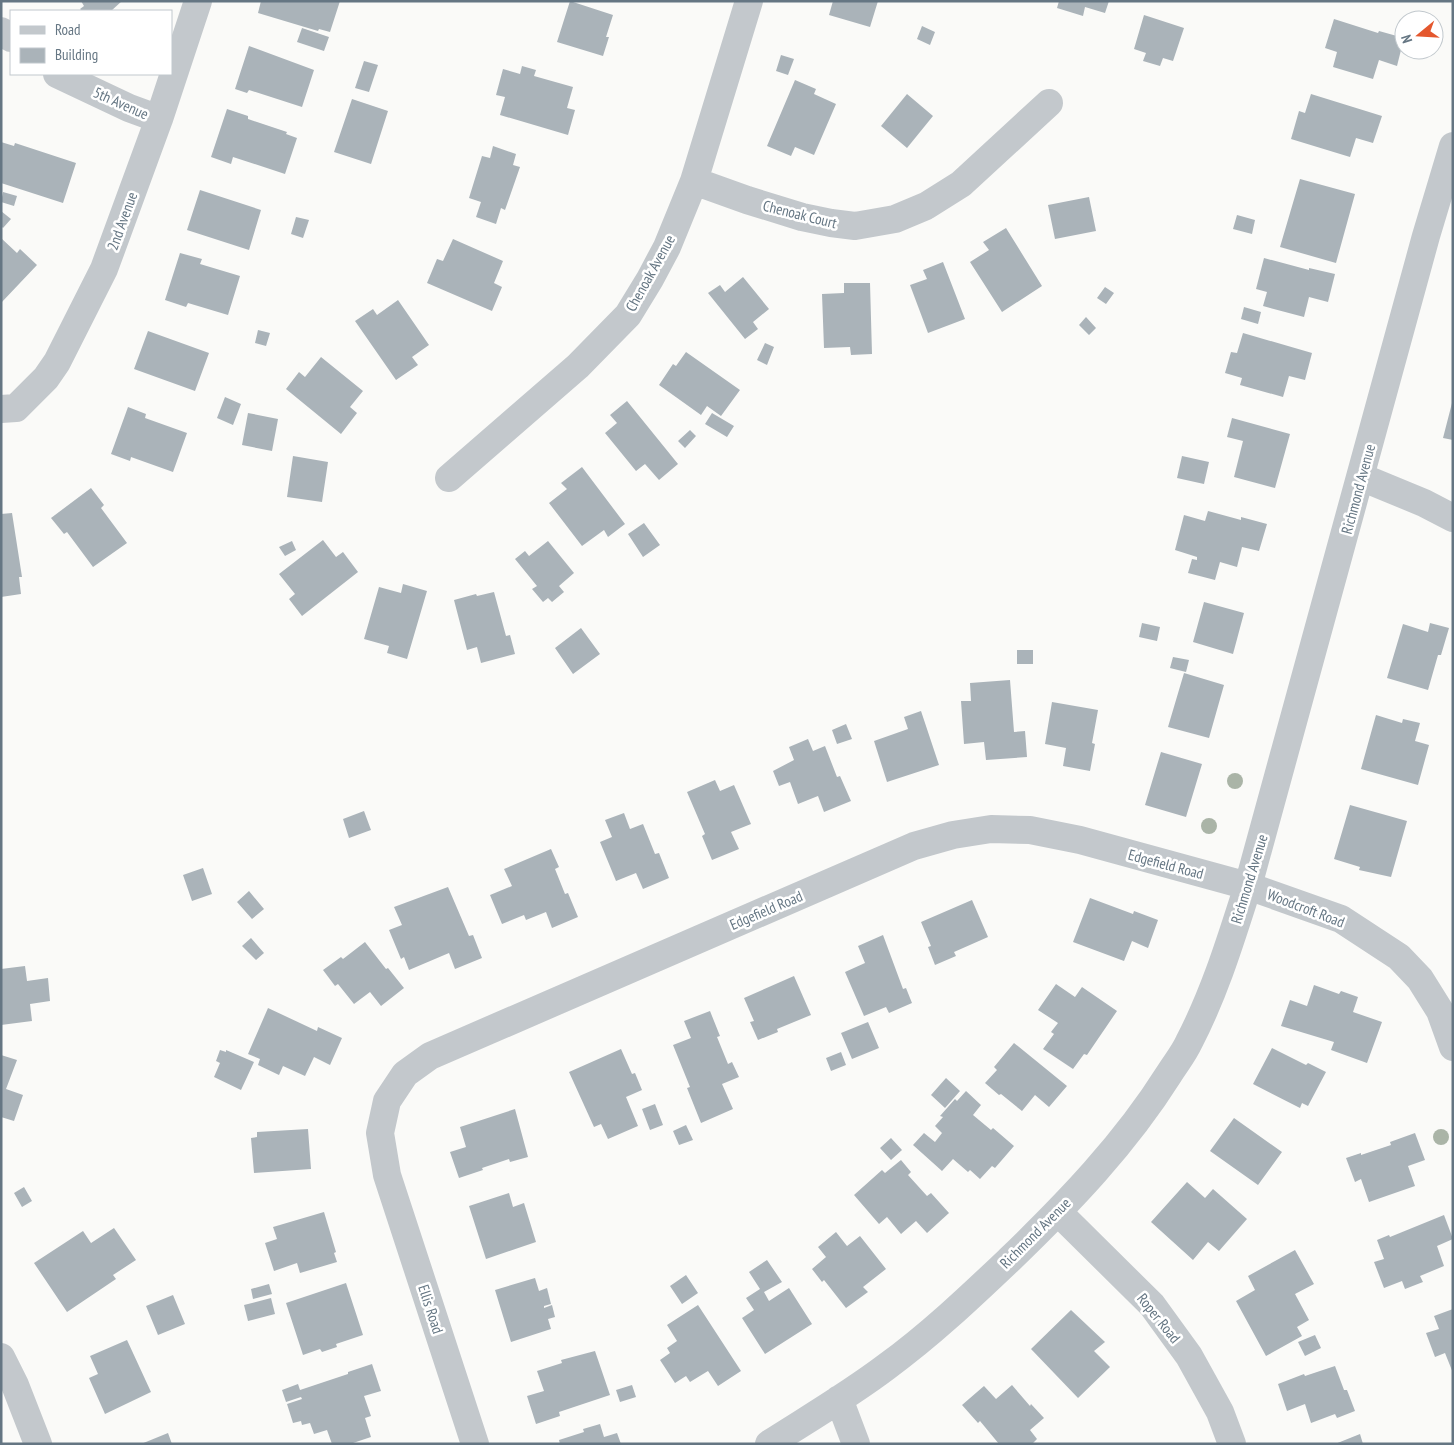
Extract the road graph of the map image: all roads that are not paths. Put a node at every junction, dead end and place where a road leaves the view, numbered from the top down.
1 (198, 1) edge
2 (749, 1) edge
3 (59, 75) edge
4 (1049, 104) dead end
5 (159, 119) junction
6 (1453, 146) edge
7 (694, 182) junction
8 (1, 409) edge
9 (1361, 477) junction
10 (449, 478) dead end
11 (1453, 518) edge
12 (1248, 886) junction
13 (1453, 1047) edge
14 (387, 1174) joint
15 (1058, 1212) junction
16 (1, 1357) edge
17 (839, 1399) junction
18 (38, 1444) edge
19 (475, 1444) edge
20 (769, 1444) edge
21 (856, 1444) edge
22 (1232, 1444) edge

1 - 5 street, 2nd Avenue
2 - 7 street, Chenoak Avenue
3 - 5 street, 5th Avenue
4 - 7 street, Chenoak Court
5 - 8 street, 2nd Avenue
6 - 9 street, Richmond Avenue
7 - 10 street, Chenoak Avenue
9 - 11 street
9 - 12 street, Richmond Avenue
12 - 13 street, Woodcroft Road
12 - 14 street, Edgefield Road
12 - 15 street, Richmond Avenue
14 - 19 street, Ellis Road
15 - 17 street, Richmond Avenue
15 - 22 street, Roper Road
16 - 18 street
17 - 20 street, Richmond Avenue
17 - 21 street

